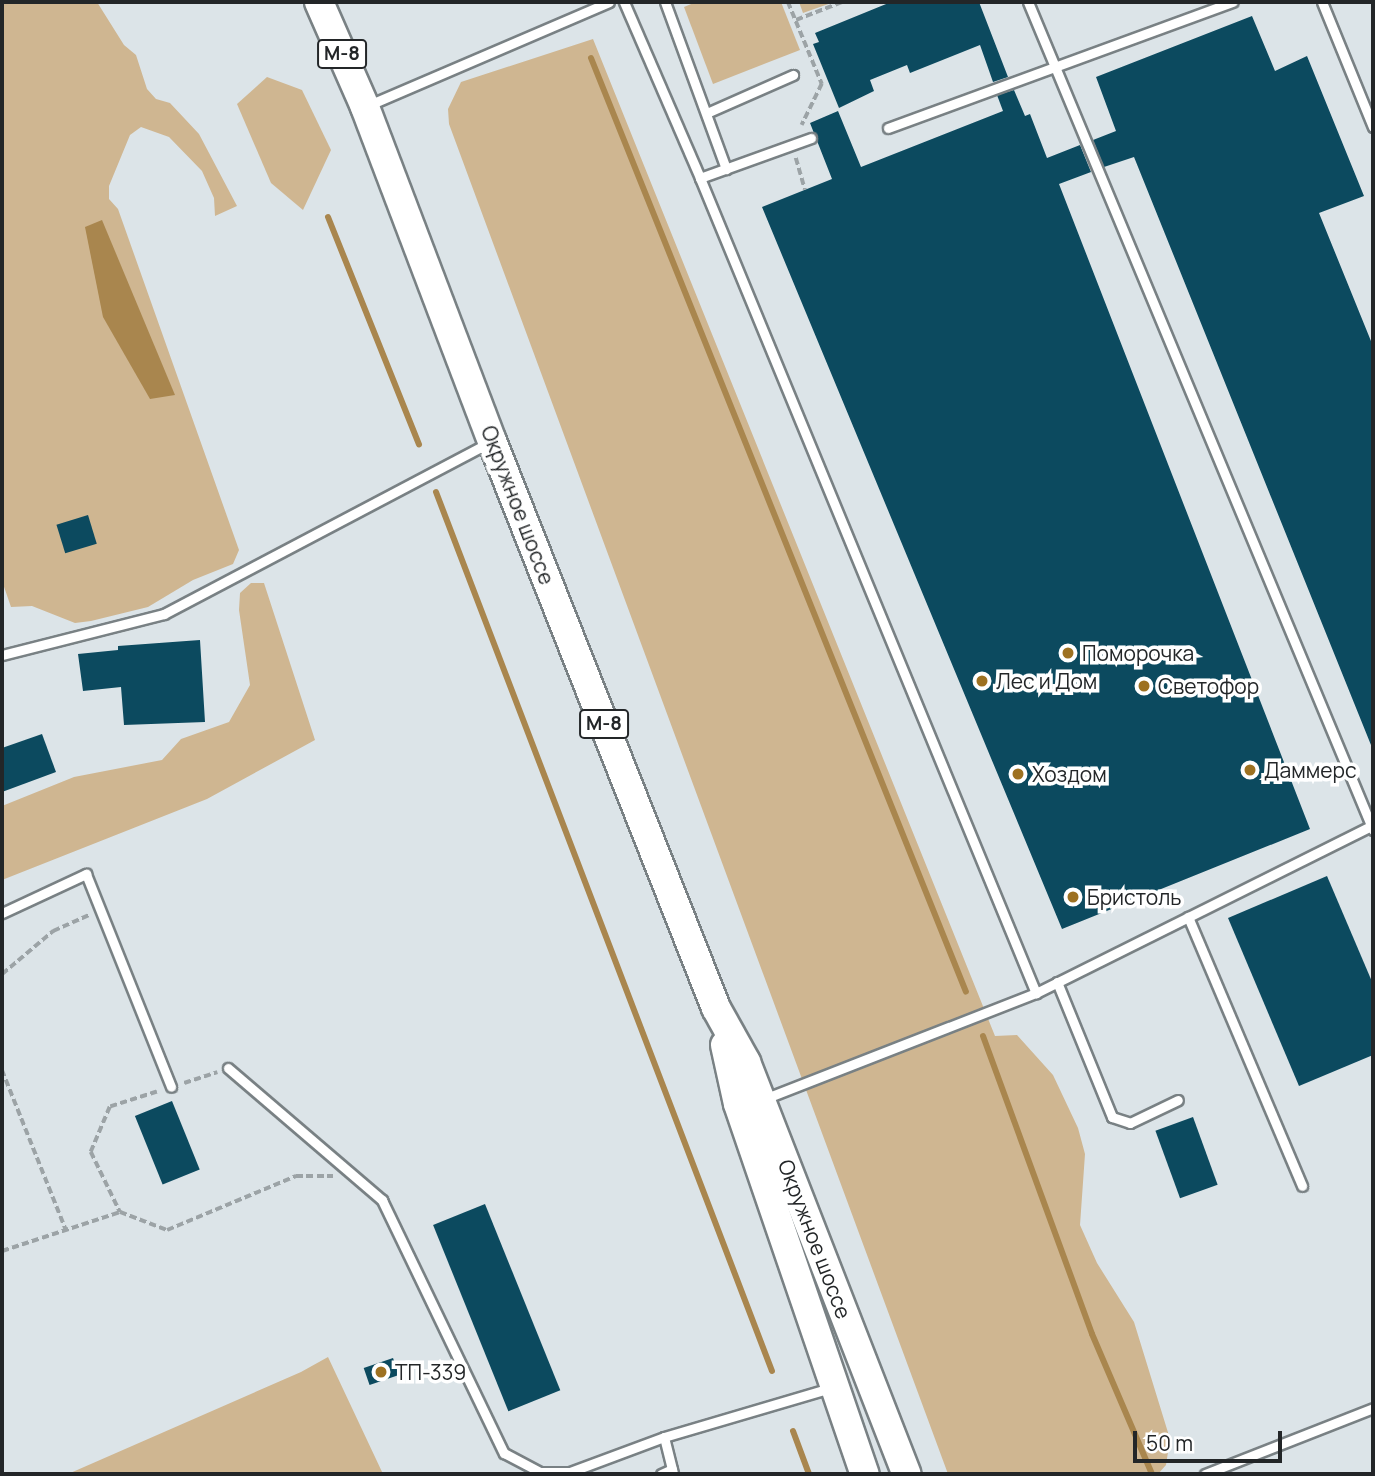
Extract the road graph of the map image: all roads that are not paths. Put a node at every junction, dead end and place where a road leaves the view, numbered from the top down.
1 (319, 2) edge
2 (609, 2) edge
3 (624, 2) edge
4 (665, 2) edge
5 (1028, 2) edge
6 (1233, 2) edge
7 (1322, 2) edge
8 (1054, 66) junction
9 (793, 75) dead end
10 (365, 107) junction
11 (709, 112) junction
12 (1373, 127) edge
13 (888, 128) dead end
14 (811, 138) dead end
15 (726, 169) junction
16 (700, 178) junction
17 (492, 441) junction
18 (2, 655) edge
19 (1372, 828) edge
20 (2, 913) edge
21 (1188, 917) junction
22 (1057, 982) junction
23 (1036, 993) junction
24 (716, 1008) junction
25 (228, 1068) road end
26 (171, 1087) road end
27 (761, 1100) junction
28 (1178, 1100) dead end
29 (1302, 1186) dead end
30 (834, 1387) junction
31 (1373, 1408) edge
32 (664, 1437) junction
33 (673, 1472) edge
34 (661, 1474) edge
35 (864, 1474) edge
36 (907, 1474) edge
37 (1205, 1474) edge

1 - 10 main road, Окружное шоссе / М-8
2 - 10 lane
3 - 16 lane
4 - 11 lane
5 - 8 lane
6 - 8 lane
7 - 12 lane
8 - 13 lane
8 - 19 lane
9 - 11 lane
10 - 17 main road, Окружное шоссе / М-8
11 - 15 lane
14 - 15 lane
15 - 16 lane
16 - 23 lane
17 - 18 lane
17 - 24 main road, Окружное шоссе / М-8
19 - 21 lane
20 - 26 lane
21 - 22 lane
21 - 29 lane
22 - 23 lane
22 - 28 lane
23 - 27 lane
24 - 27 main road, Окружное шоссе / М-8
24 - 30 main road, Окружное шоссе / М-8
25 - 32 lane
27 - 36 main road, Окружное шоссе / М-8
30 - 32 lane
30 - 35 main road, Окружное шоссе / М-8
31 - 37 lane
32 - 33 lane
33 - 34 lane

